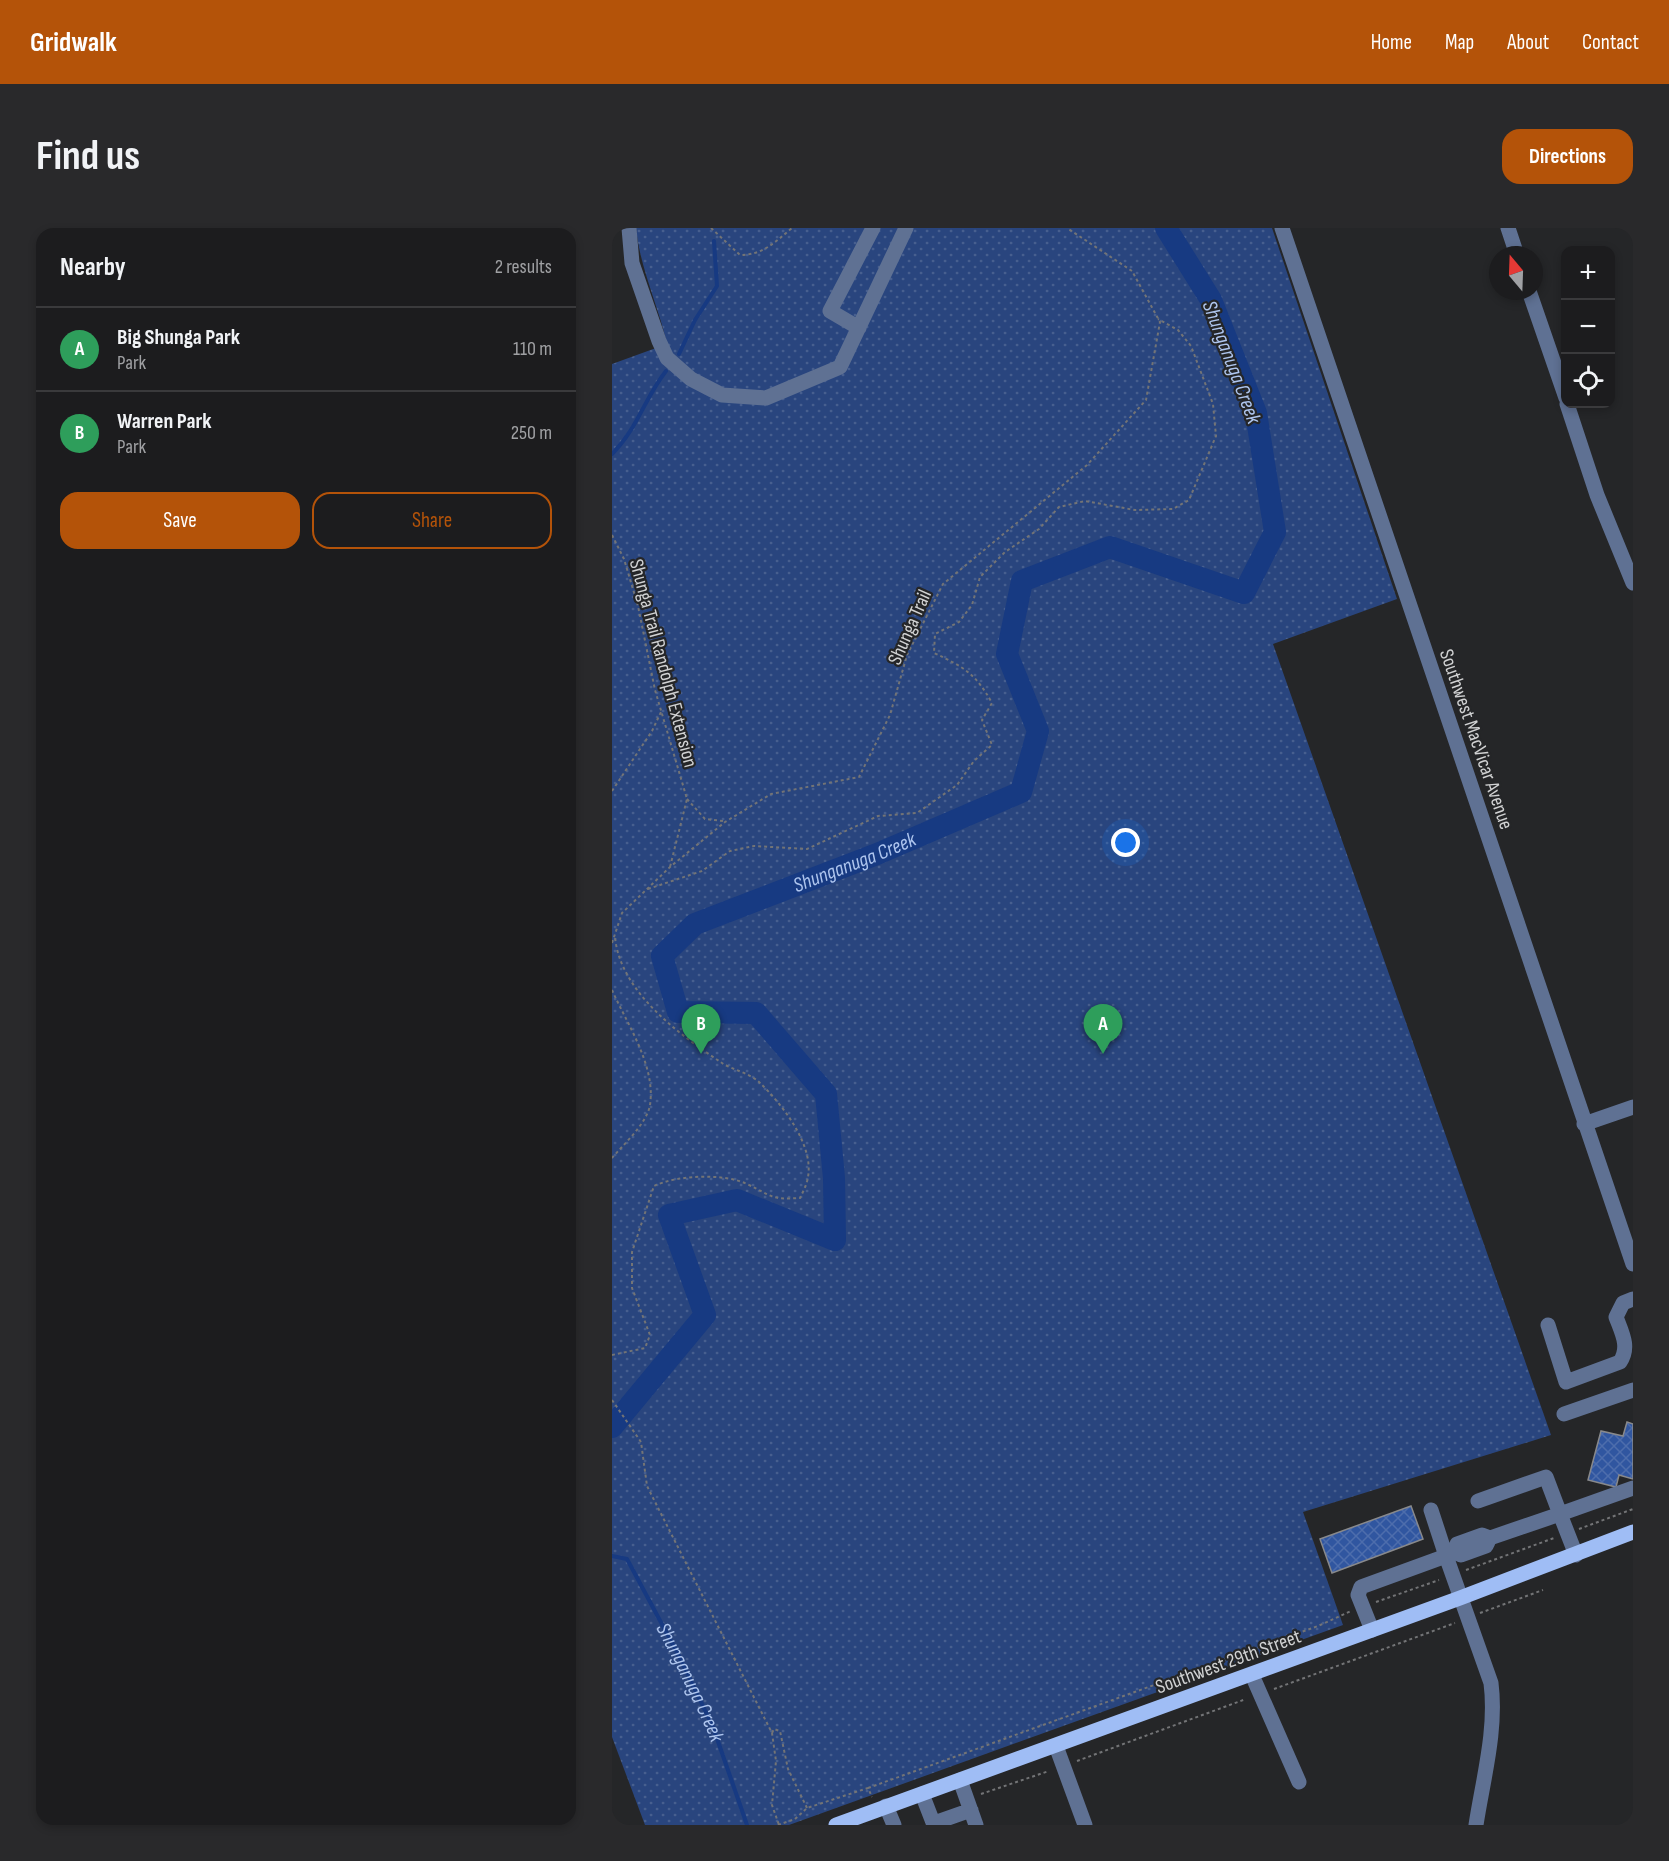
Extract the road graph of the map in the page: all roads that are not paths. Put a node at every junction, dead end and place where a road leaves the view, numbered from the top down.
1 (629, 228) edge
2 (873, 228) edge
3 (906, 228) edge
4 (1282, 228) edge
5 (1525, 228) edge
6 (1509, 231) edge
7 (1514, 246) edge
8 (1532, 300) edge
9 (859, 328) junction
10 (1561, 384) edge
11 (1568, 408) edge
12 (1633, 583) edge
13 (1633, 1107) edge
14 (1584, 1124) junction
15 (1633, 1264) edge
16 (1633, 1299) edge
17 (1548, 1325) dead end
18 (1633, 1390) edge
19 (1564, 1414) dead end
20 (1633, 1488) edge
21 (1478, 1501) dead end
22 (1431, 1510) dead end
23 (1560, 1514) junction
24 (1633, 1532) edge
25 (1451, 1554) junction
26 (1576, 1556) junction
27 (1460, 1598) junction
28 (1372, 1630) junction
29 (1252, 1675) junction
30 (1056, 1746) junction
31 (960, 1780) junction
32 (1299, 1782) dead end
33 (922, 1794) junction
34 (886, 1806) junction
35 (972, 1811) edge
36 (934, 1824) edge
37 (836, 1825) edge
38 (894, 1825) edge
39 (1085, 1825) edge
40 (1476, 1825) edge

1 - 9 street
2 - 9 street
3 - 9 street
4 - 14 street, Southwest MacVicar Avenue
5 - 6 street
6 - 7 street
8 - 10 street
11 - 12 street
13 - 14 street
14 - 15 street, Southwest MacVicar Avenue
16 - 17 street
18 - 19 street
20 - 23 street
21 - 23 street
22 - 25 street
23 - 25 street
23 - 26 street
24 - 26 main road, Southwest 29th Street
25 - 27 street
25 - 28 street
26 - 27 main road, Southwest 29th Street
27 - 28 main road, Southwest 29th Street
27 - 40 street
28 - 29 main road, Southwest 29th Street
29 - 30 main road, Southwest 29th Street
29 - 32 street
30 - 31 main road, Southwest 29th Street
30 - 39 street
31 - 33 main road, Southwest 29th Street
31 - 35 street
33 - 34 main road, Southwest 29th Street
33 - 36 street
34 - 37 main road, Southwest 29th Street
34 - 38 street
35 - 36 street

